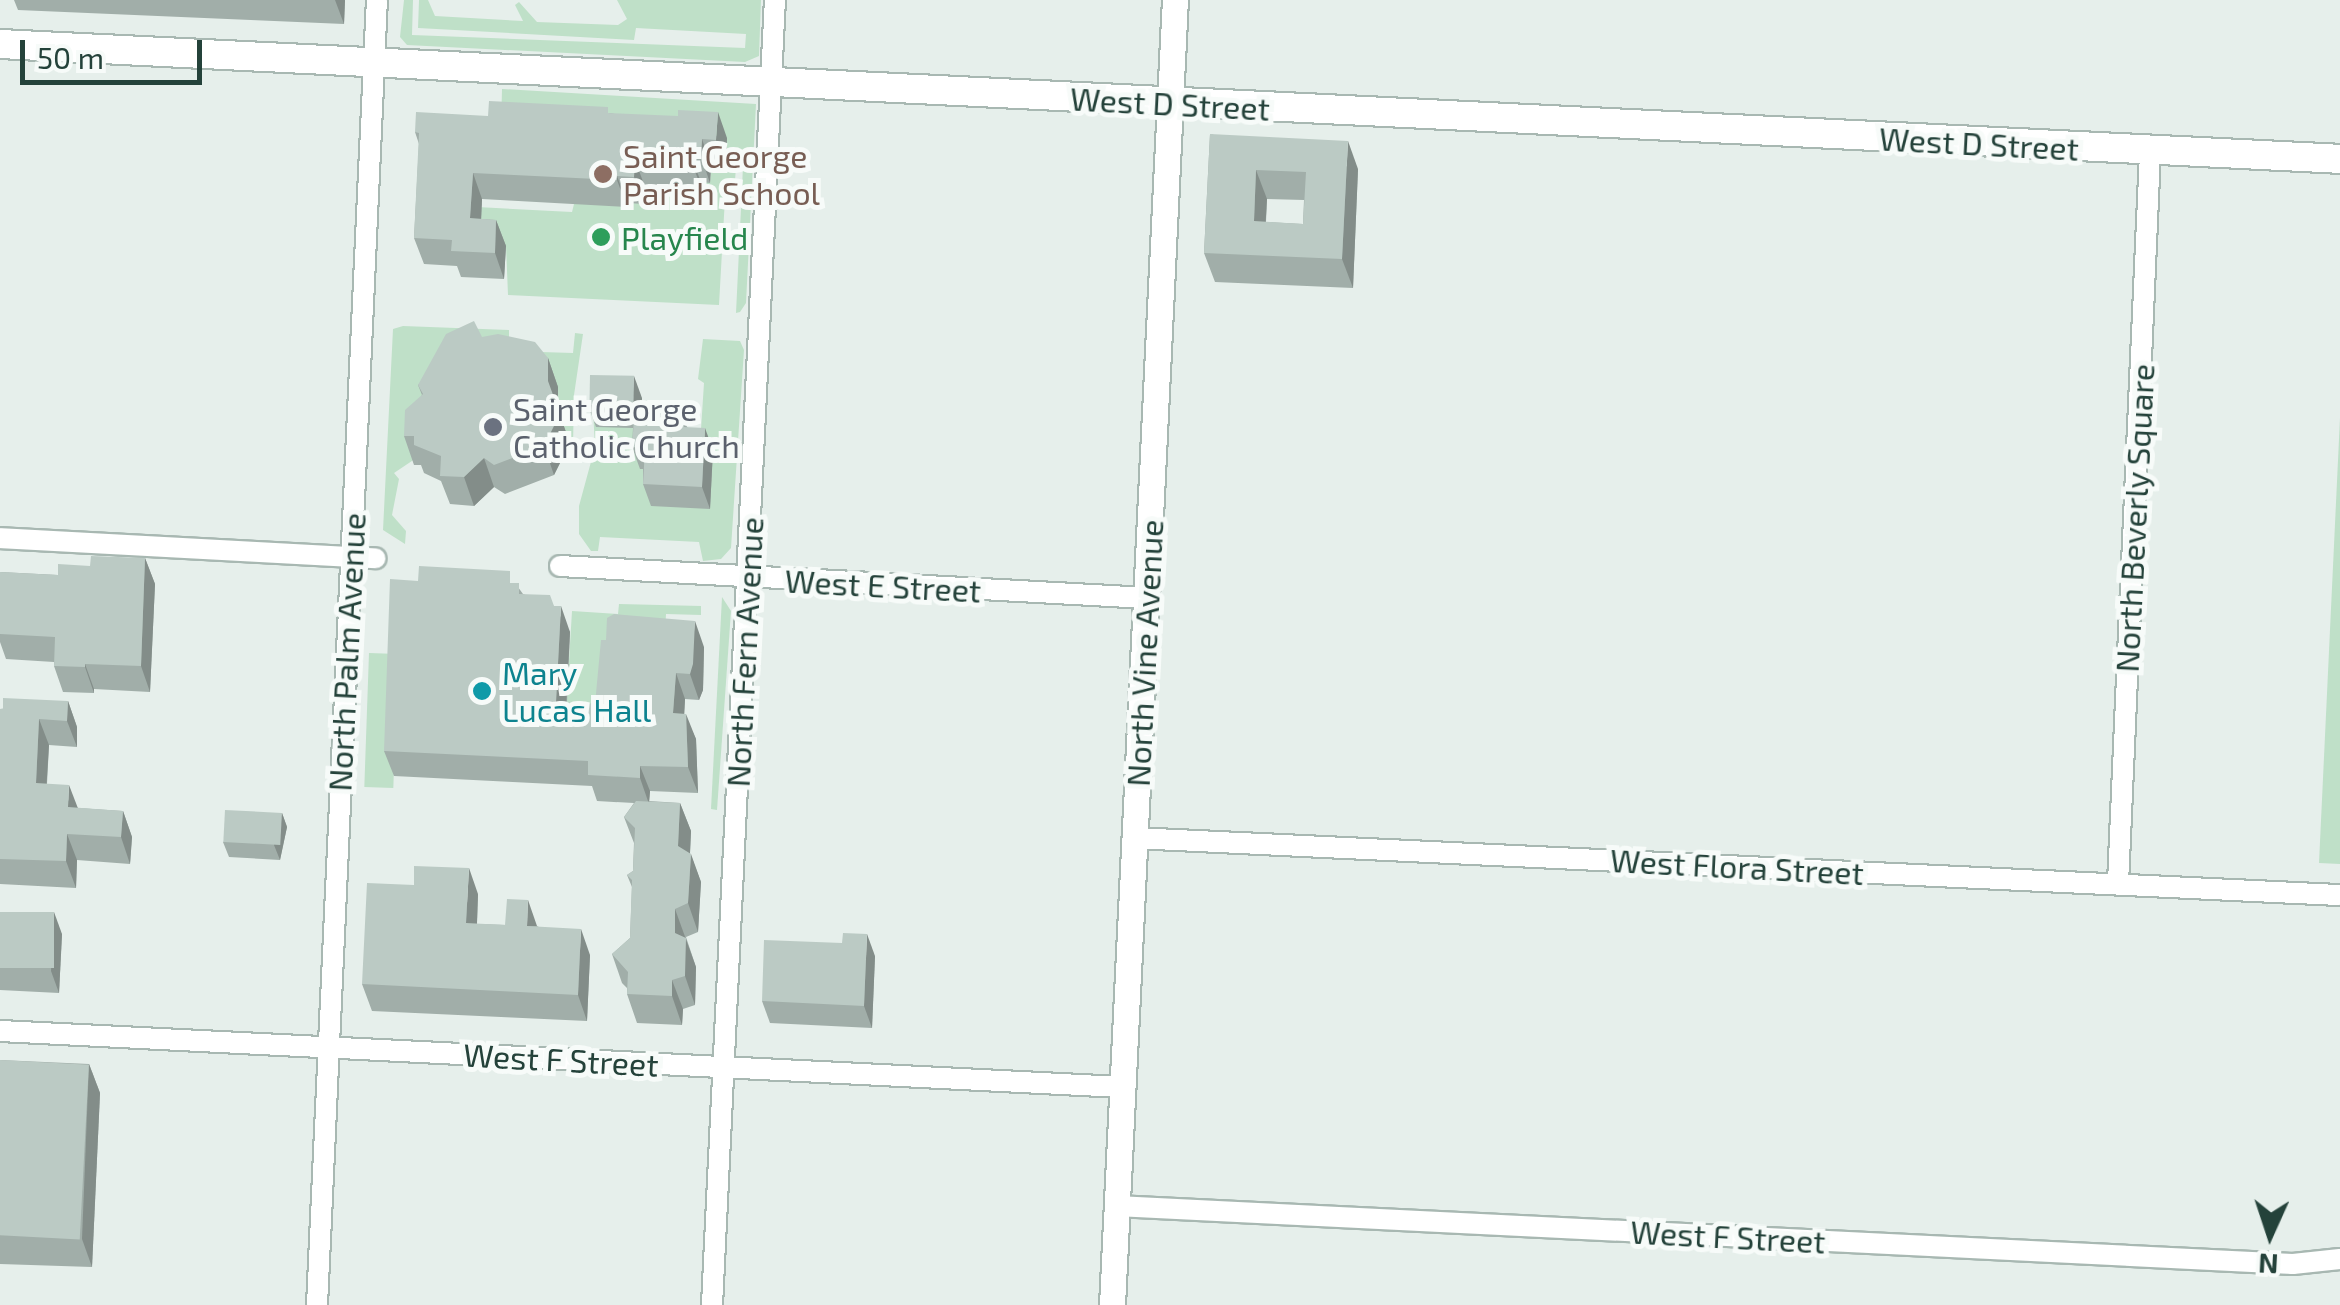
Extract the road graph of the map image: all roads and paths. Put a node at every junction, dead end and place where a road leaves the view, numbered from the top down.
1 (377, 0) edge
2 (776, 0) edge
3 (1175, 0) edge
4 (0, 44) edge
5 (374, 62) junction
6 (772, 82) junction
7 (1170, 103) junction
8 (2150, 152) junction
9 (2340, 159) edge
10 (0, 538) edge
11 (351, 556) junction
12 (375, 558) dead end
13 (560, 566) dead end
14 (747, 578) junction
15 (1147, 598) junction
16 (1134, 838) junction
17 (2118, 884) junction
18 (2340, 895) edge
19 (0, 1031) edge
20 (328, 1046) junction
21 (724, 1068) junction
22 (1122, 1087) junction
23 (1116, 1206) junction
24 (2340, 1259) edge
25 (317, 1305) edge
26 (712, 1305) edge
27 (1112, 1305) edge

1 - 5 street, North Palm Avenue
2 - 6 street, North Fern Avenue
3 - 7 street, North Vine Avenue
4 - 5 main road, West D Street
5 - 6 main road, West D Street
5 - 11 street, North Palm Avenue
6 - 7 main road, West D Street
6 - 14 street, North Fern Avenue
7 - 8 main road, West D Street
7 - 15 street, North Vine Avenue
8 - 9 main road, West D Street
8 - 17 street, North Beverly Square
10 - 11 street
11 - 12 street
11 - 20 street, North Palm Avenue
13 - 14 street, West E Street
14 - 15 street, West E Street
14 - 21 street, North Fern Avenue
15 - 16 street, North Vine Avenue
16 - 17 street, West Flora Street
16 - 22 street, North Vine Avenue
17 - 18 street, West Flora Street
19 - 20 street, West F Street
20 - 21 street, West F Street
20 - 25 street, North Palm Avenue
21 - 22 street, West F Street
21 - 26 street, North Fern Avenue
22 - 23 street, North Vine Avenue
23 - 24 street, West F Street
23 - 27 street, North Vine Avenue

